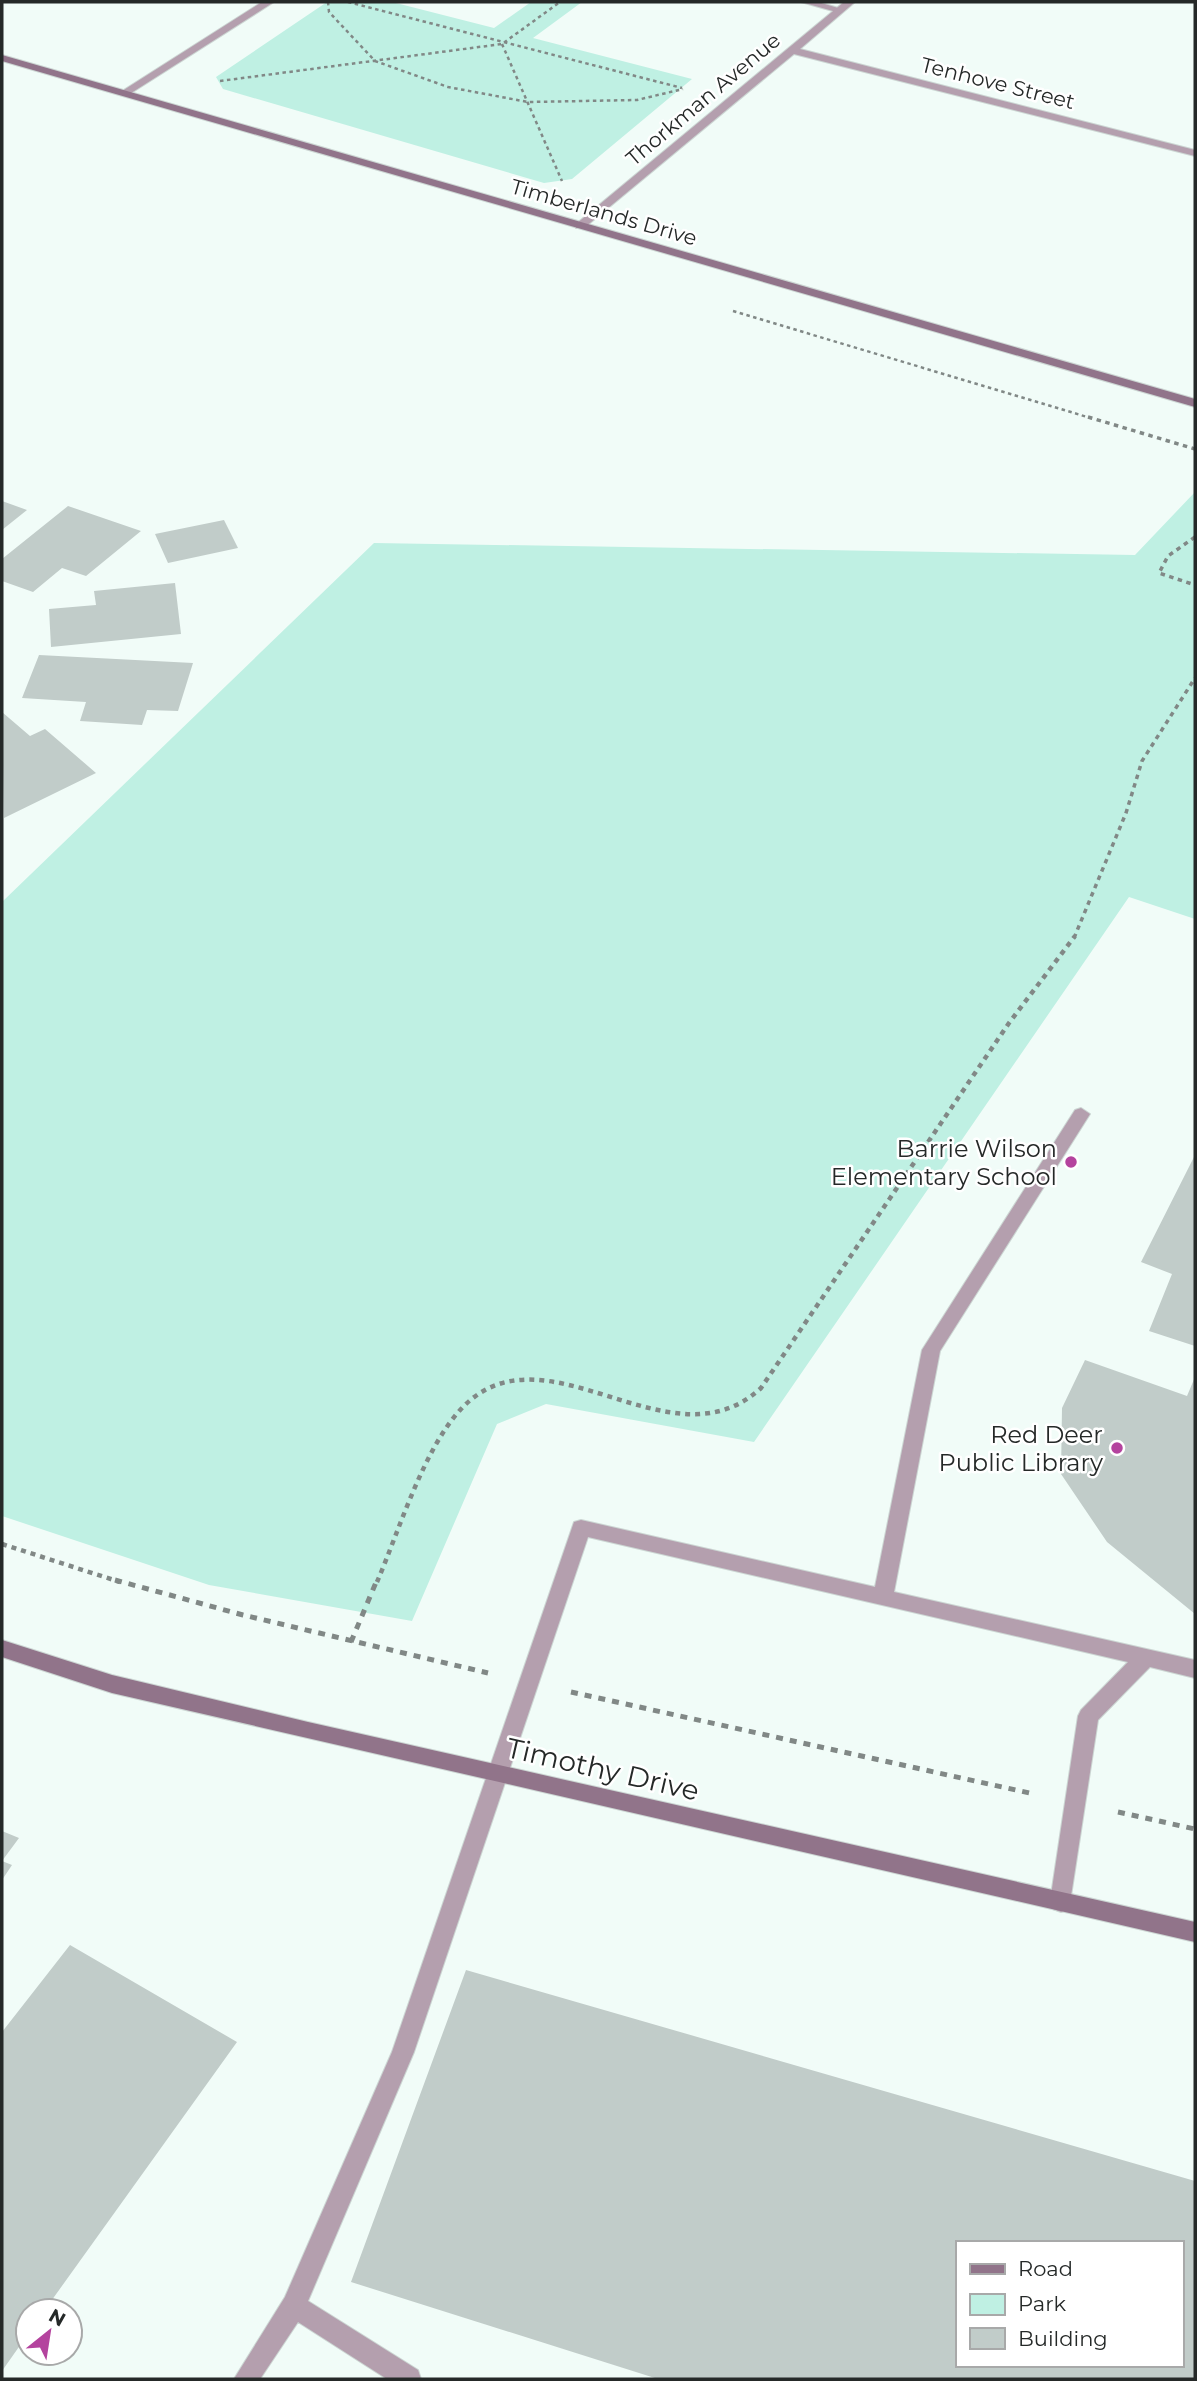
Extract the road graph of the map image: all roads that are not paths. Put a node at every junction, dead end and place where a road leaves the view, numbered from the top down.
1 (270, 2) edge
2 (806, 2) edge
3 (850, 2) edge
4 (840, 10) junction
5 (792, 50) junction
6 (2, 58) edge
7 (124, 93) junction
8 (1195, 153) edge
9 (580, 226) junction
10 (1195, 403) edge
11 (1082, 1114) dead end
12 (884, 1597) junction
13 (2, 1649) edge
14 (1146, 1658) junction
15 (1195, 1669) edge
16 (497, 1773) junction
17 (1060, 1902) junction
18 (1195, 1932) edge
19 (294, 2306) junction
20 (246, 2379) edge
21 (410, 2379) edge

1 - 7 street
2 - 4 street
3 - 4 street, Thorkman Avenue
4 - 5 street, Thorkman Avenue
5 - 8 street, Tenhove Street
5 - 9 street, Thorkman Avenue
6 - 7 street, Timberlands Drive
7 - 9 street, Timberlands Drive
9 - 10 street, Timberlands Drive
11 - 12 street
12 - 14 street
12 - 16 street
13 - 16 street, Timothy Drive
14 - 15 street
14 - 17 street
16 - 17 street, Timothy Drive
16 - 19 street
17 - 18 street, Timothy Drive
19 - 20 street
19 - 21 street

